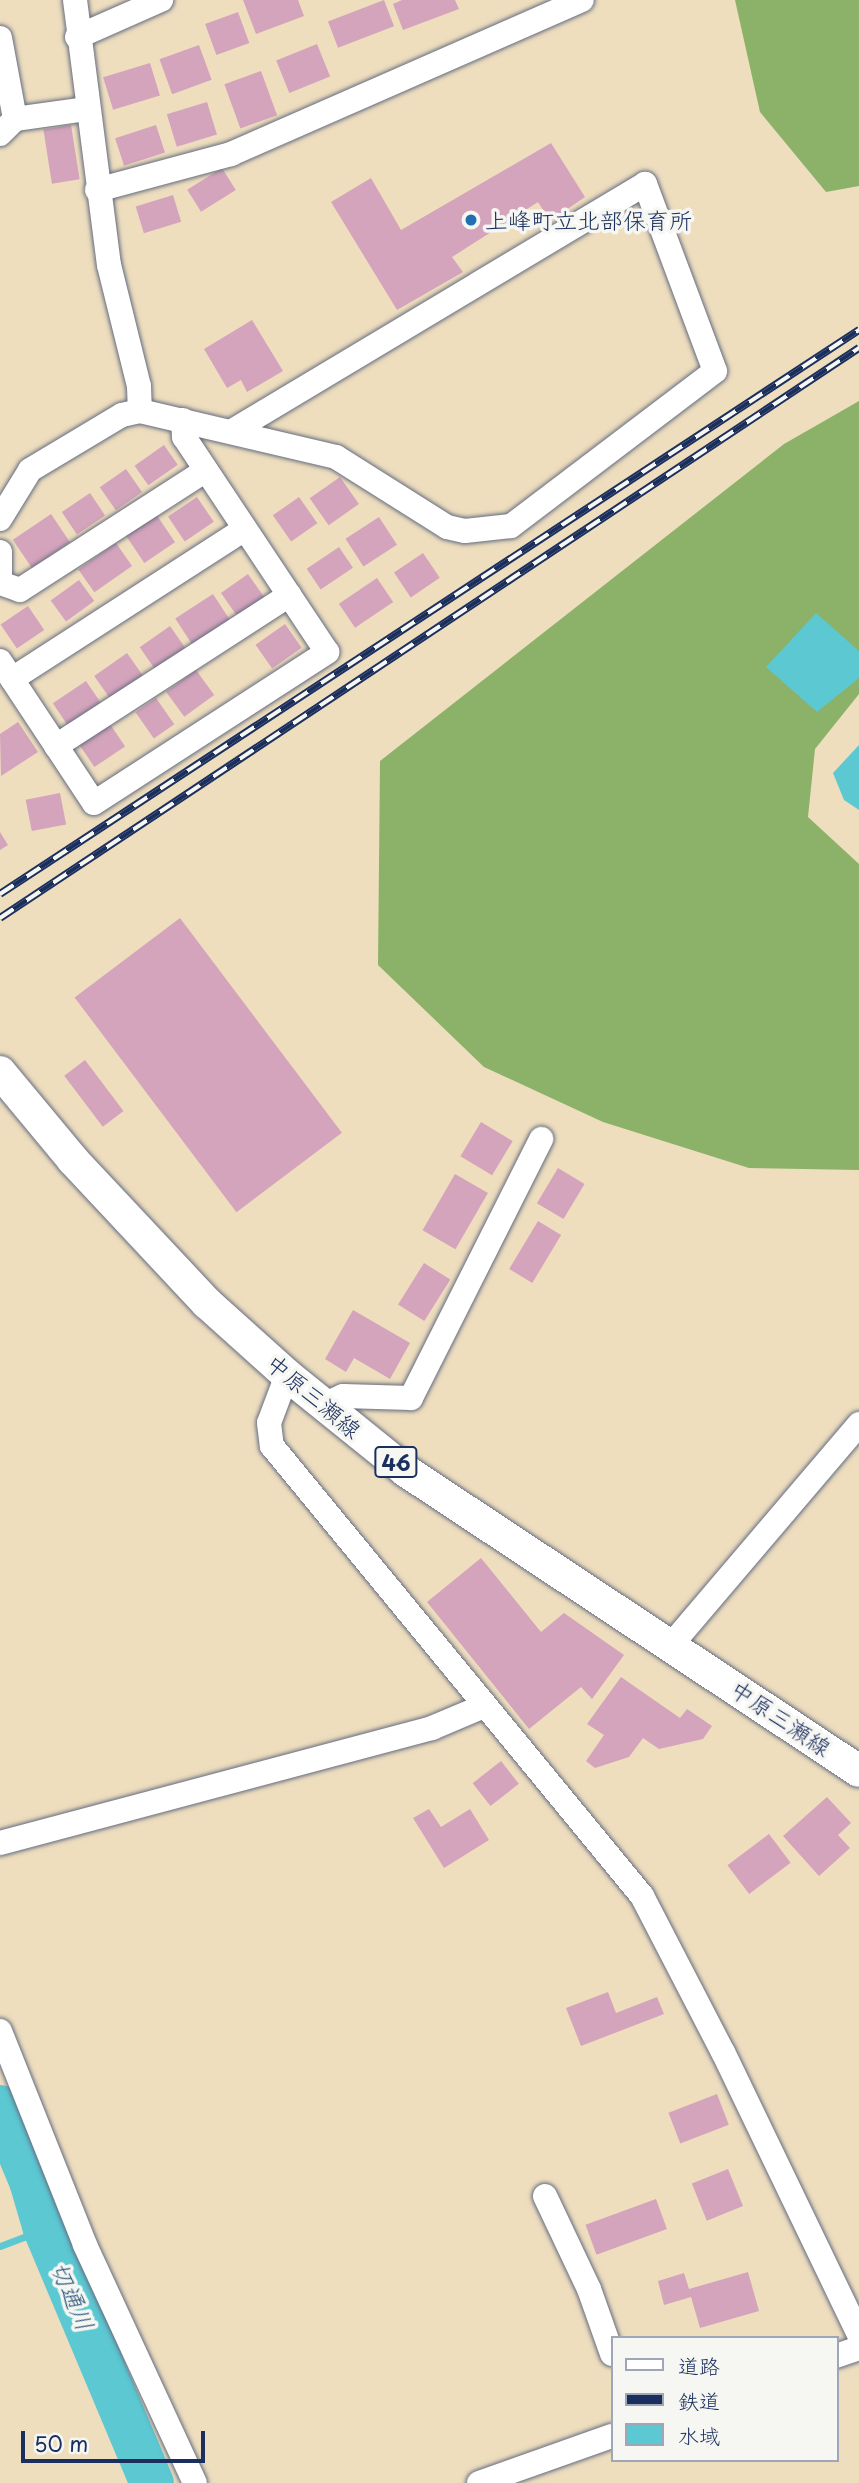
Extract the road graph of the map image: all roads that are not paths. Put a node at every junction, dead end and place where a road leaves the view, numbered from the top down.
1 (75, 0) edge
2 (161, 0) edge
3 (582, 0) edge
4 (77, 37) junction
5 (0, 38) edge
6 (87, 109) junction
7 (7, 127) edge
8 (97, 190) junction
9 (140, 411) junction
10 (183, 420) junction
11 (232, 430) junction
12 (206, 470) junction
13 (0, 519) edge
14 (245, 528) junction
15 (0, 552) edge
16 (0, 583) edge
17 (289, 595) junction
18 (6, 670) edge
19 (56, 746) junction
20 (0, 1072) edge
21 (541, 1139) dead end
22 (287, 1376) junction
23 (323, 1405) junction
24 (859, 1424) edge
25 (672, 1644) junction
26 (484, 1706) junction
27 (859, 1771) edge
28 (0, 1843) edge
29 (0, 2031) edge
30 (545, 2196) dead end
31 (859, 2335) edge
32 (610, 2348) edge
33 (859, 2348) edge
34 (838, 2355) edge
35 (610, 2437) edge
36 (195, 2483) edge
37 (480, 2483) edge

1 - 4 street
2 - 4 street
3 - 8 street
4 - 6 street
5 - 7 street
6 - 7 street
6 - 8 street
8 - 9 street
9 - 10 street
9 - 13 street
10 - 11 street
10 - 12 street
11 - 11 street
12 - 14 street
12 - 16 street
14 - 17 street
14 - 18 street
15 - 16 street
17 - 19 street
17 - 19 street
18 - 19 street
20 - 22 main road, 中原三瀬線 / 46
21 - 23 street
22 - 23 main road, 中原三瀬線 / 46
22 - 26 street
23 - 25 main road, 中原三瀬線 / 46
24 - 25 street
25 - 27 main road, 中原三瀬線 / 46
26 - 28 street
26 - 31 street
29 - 36 street
30 - 32 street
33 - 34 street
35 - 37 street

